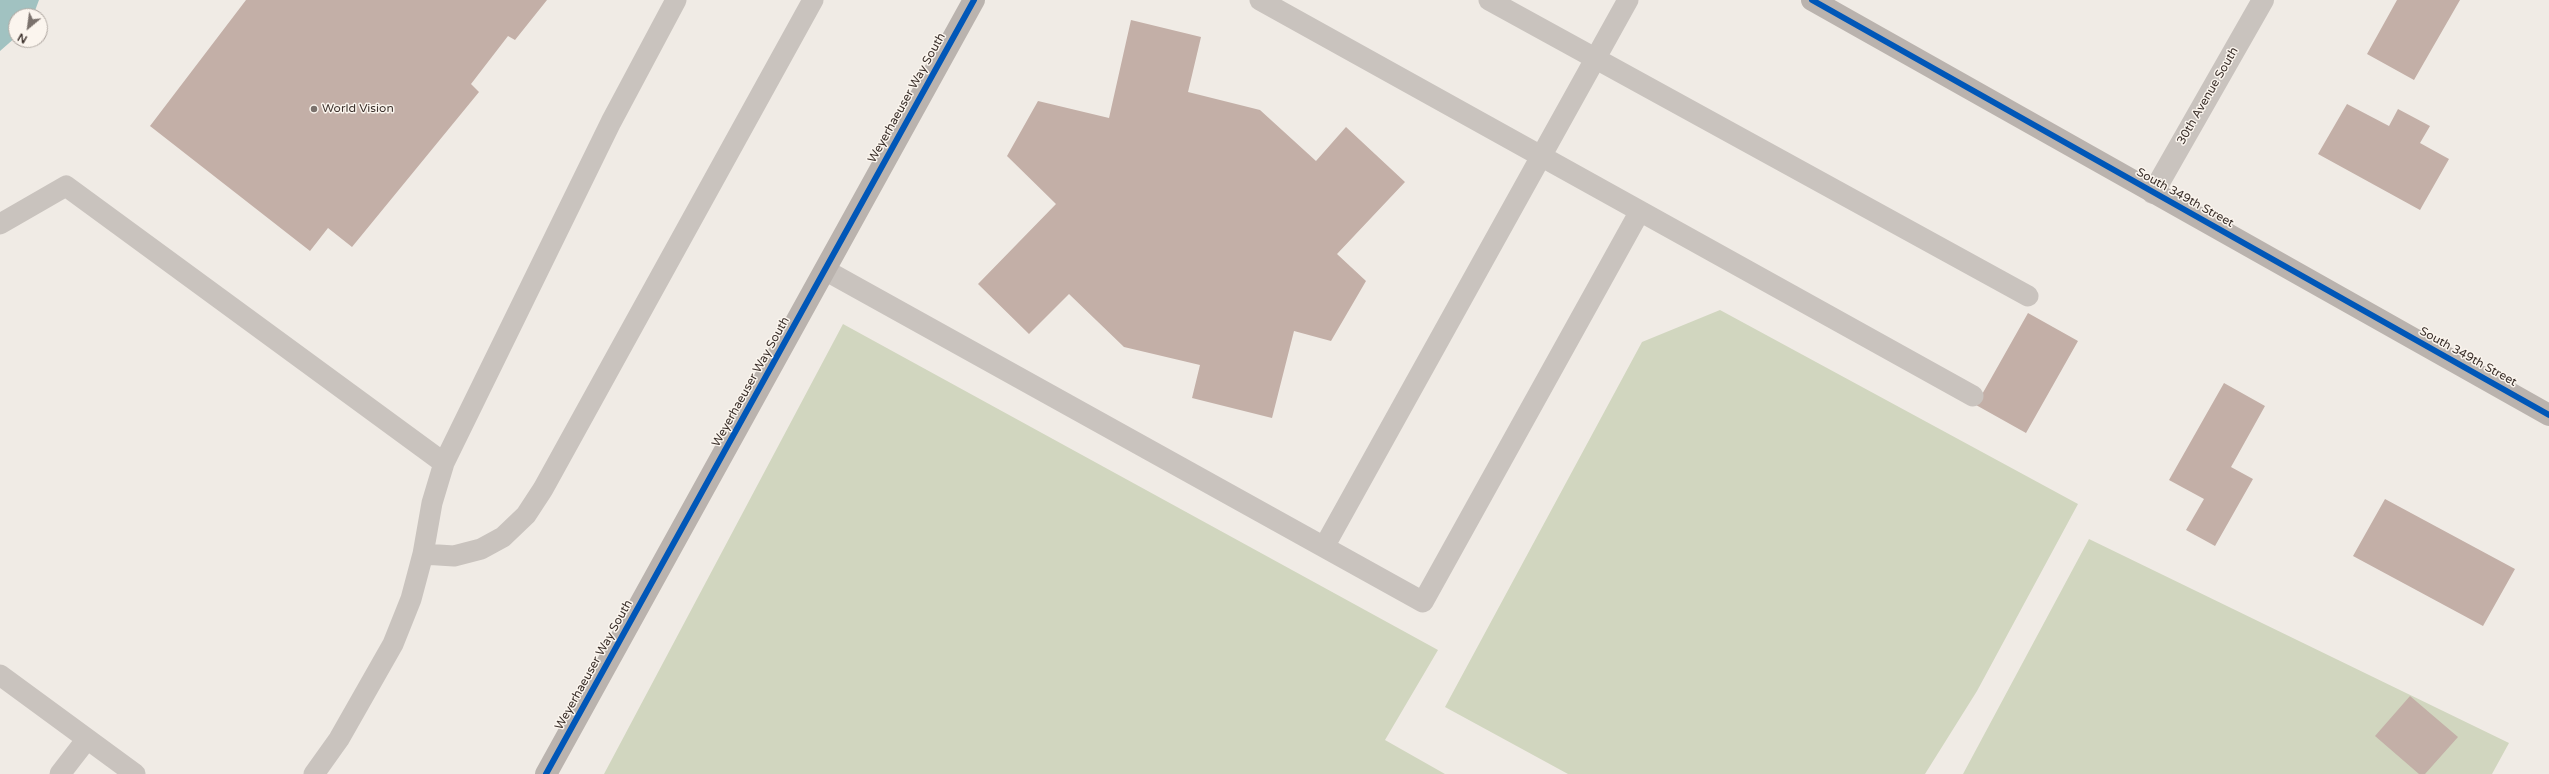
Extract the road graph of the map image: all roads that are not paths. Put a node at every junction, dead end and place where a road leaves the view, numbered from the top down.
1 (676, 0) edge
2 (813, 0) edge
3 (974, 0) edge
4 (1260, 0) edge
5 (1489, 0) edge
6 (1628, 0) edge
7 (1812, 0) edge
8 (2263, 0) edge
9 (1596, 59) junction
10 (1541, 156) junction
11 (2153, 193) junction
12 (1640, 211) junction
13 (0, 224) edge
14 (825, 270) junction
15 (2028, 296) dead end
16 (1974, 396) dead end
17 (2549, 415) edge
18 (444, 463) junction
19 (1324, 547) junction
20 (423, 554) junction
21 (0, 675) edge
22 (87, 739) junction
23 (60, 774) edge
24 (135, 774) edge
25 (314, 774) edge
26 (546, 774) edge

1 - 18 lane
2 - 20 lane
3 - 14 street, Weyerhaeuser Way South
4 - 10 lane
5 - 9 lane
6 - 9 lane
7 - 11 street, South 349th Street
8 - 11 street, 30th Avenue South
9 - 10 lane
9 - 15 lane
10 - 12 lane
10 - 19 lane
11 - 17 street, South 349th Street
12 - 16 lane
12 - 19 lane
13 - 18 lane
14 - 19 lane
14 - 26 street, Weyerhaeuser Way South
18 - 20 lane
20 - 25 lane
21 - 22 lane
22 - 23 lane
22 - 24 lane

